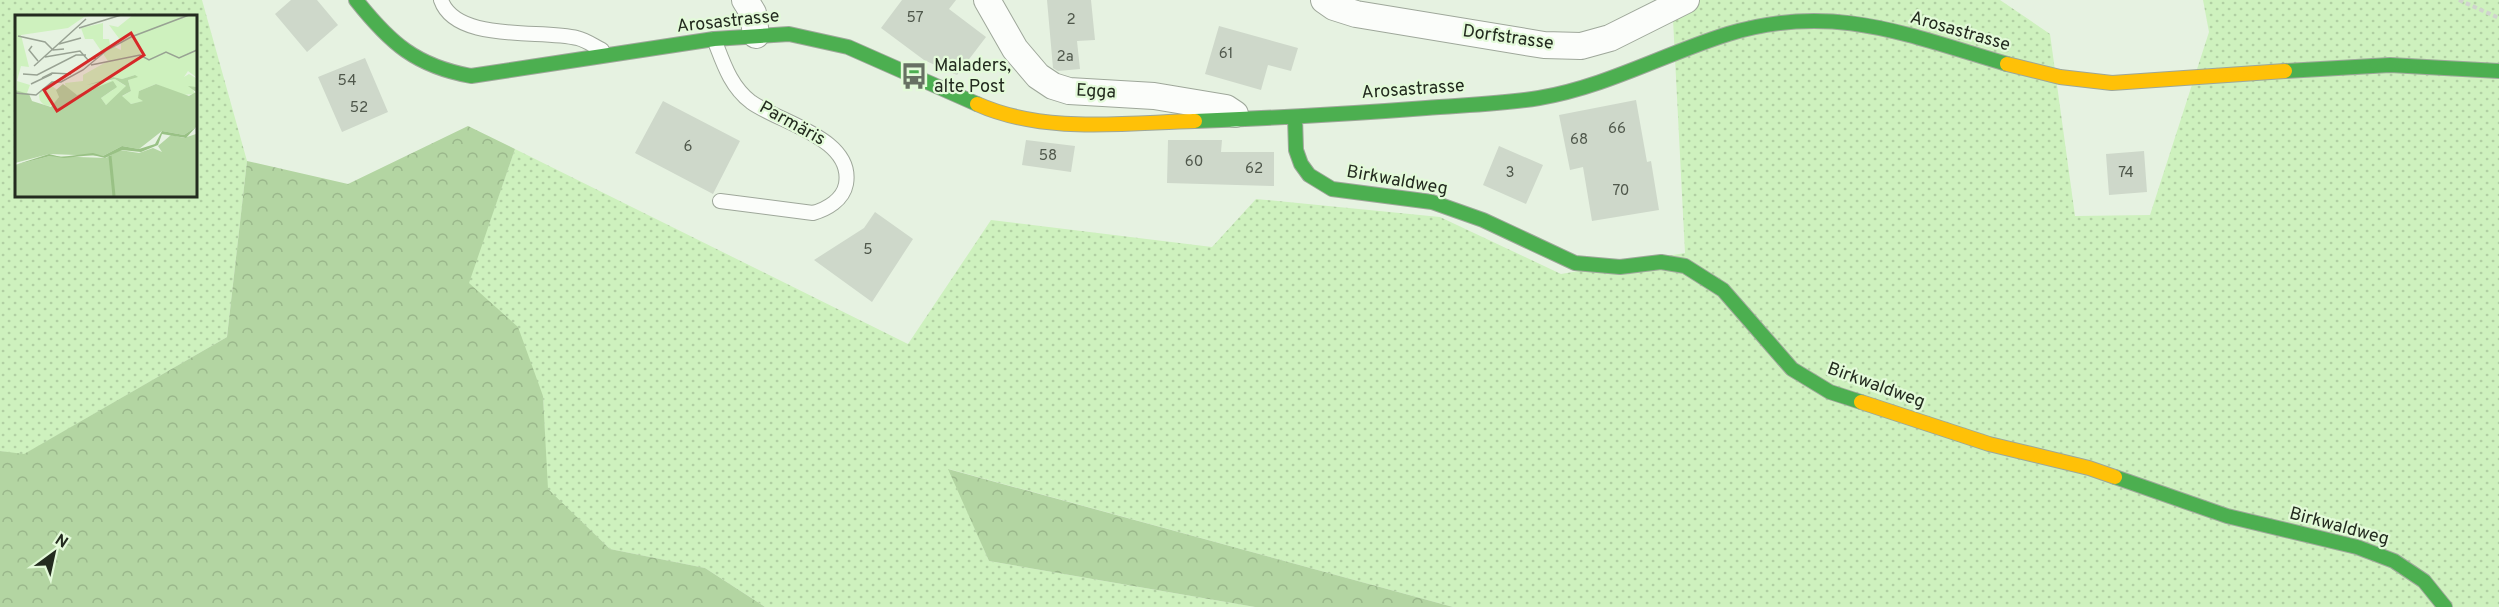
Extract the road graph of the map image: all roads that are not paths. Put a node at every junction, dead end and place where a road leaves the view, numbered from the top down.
1 (356, 0) edge
2 (441, 0) edge
3 (745, 0) edge
4 (987, 0) edge
5 (1324, 0) edge
6 (1686, 0) edge
7 (1785, 10) edge
8 (756, 35) junction
9 (714, 39) junction
10 (612, 55) junction
11 (2499, 71) edge
12 (1295, 118) junction
13 (1246, 120) junction
14 (720, 201) dead end
15 (2445, 607) edge

1 - 10 main road, Arosastrasse
2 - 10 lane
3 - 8 street
4 - 13 street, Egga
5 - 6 street, Dorfstrasse
7 - 11 main road, Arosastrasse
7 - 12 main road, Arosastrasse
8 - 9 main road, Arosastrasse
8 - 13 main road, Arosastrasse
9 - 10 main road, Arosastrasse
9 - 14 lane, Parmäris
12 - 13 main road, Arosastrasse
12 - 15 main road, Birkwaldweg

